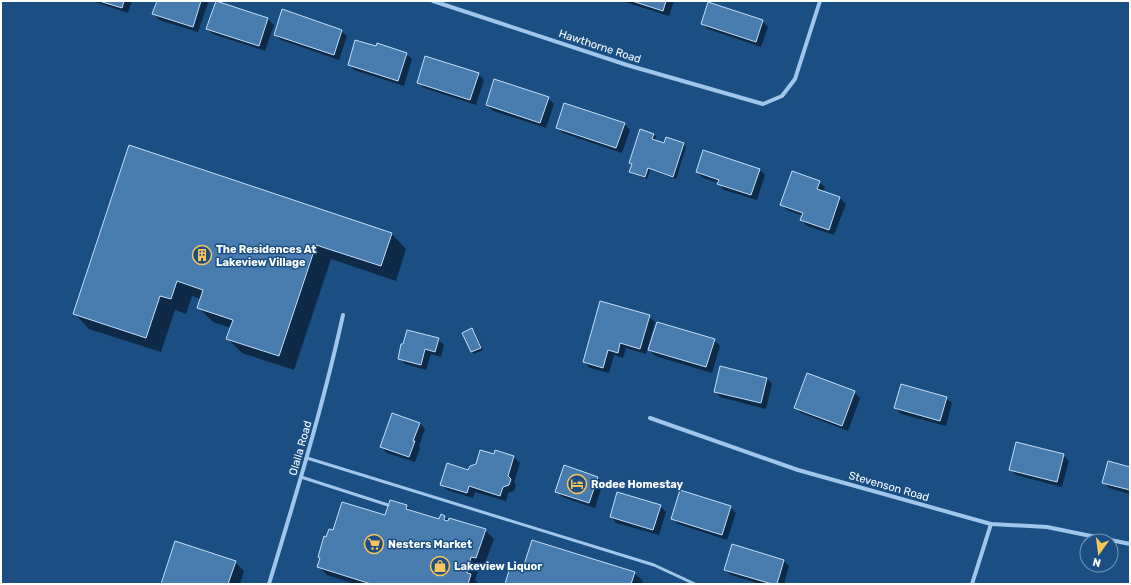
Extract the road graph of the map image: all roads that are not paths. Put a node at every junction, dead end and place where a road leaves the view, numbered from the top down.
1 (433, 1) edge
2 (820, 1) edge
3 (343, 315) dead end
4 (650, 418) dead end
5 (307, 458) junction
6 (301, 477) junction
7 (388, 506) dead end
8 (991, 524) junction
9 (1130, 544) edge
10 (269, 584) edge
11 (695, 584) edge
12 (972, 584) edge

1 - 2 street, Hawthorne Road
3 - 5 street, Olalla Road
4 - 8 street, Stevenson Road
5 - 6 street, Olalla Road
5 - 11 lane
6 - 7 lane
6 - 10 street, Olalla Road
8 - 9 street, Stevenson Road
8 - 12 street

